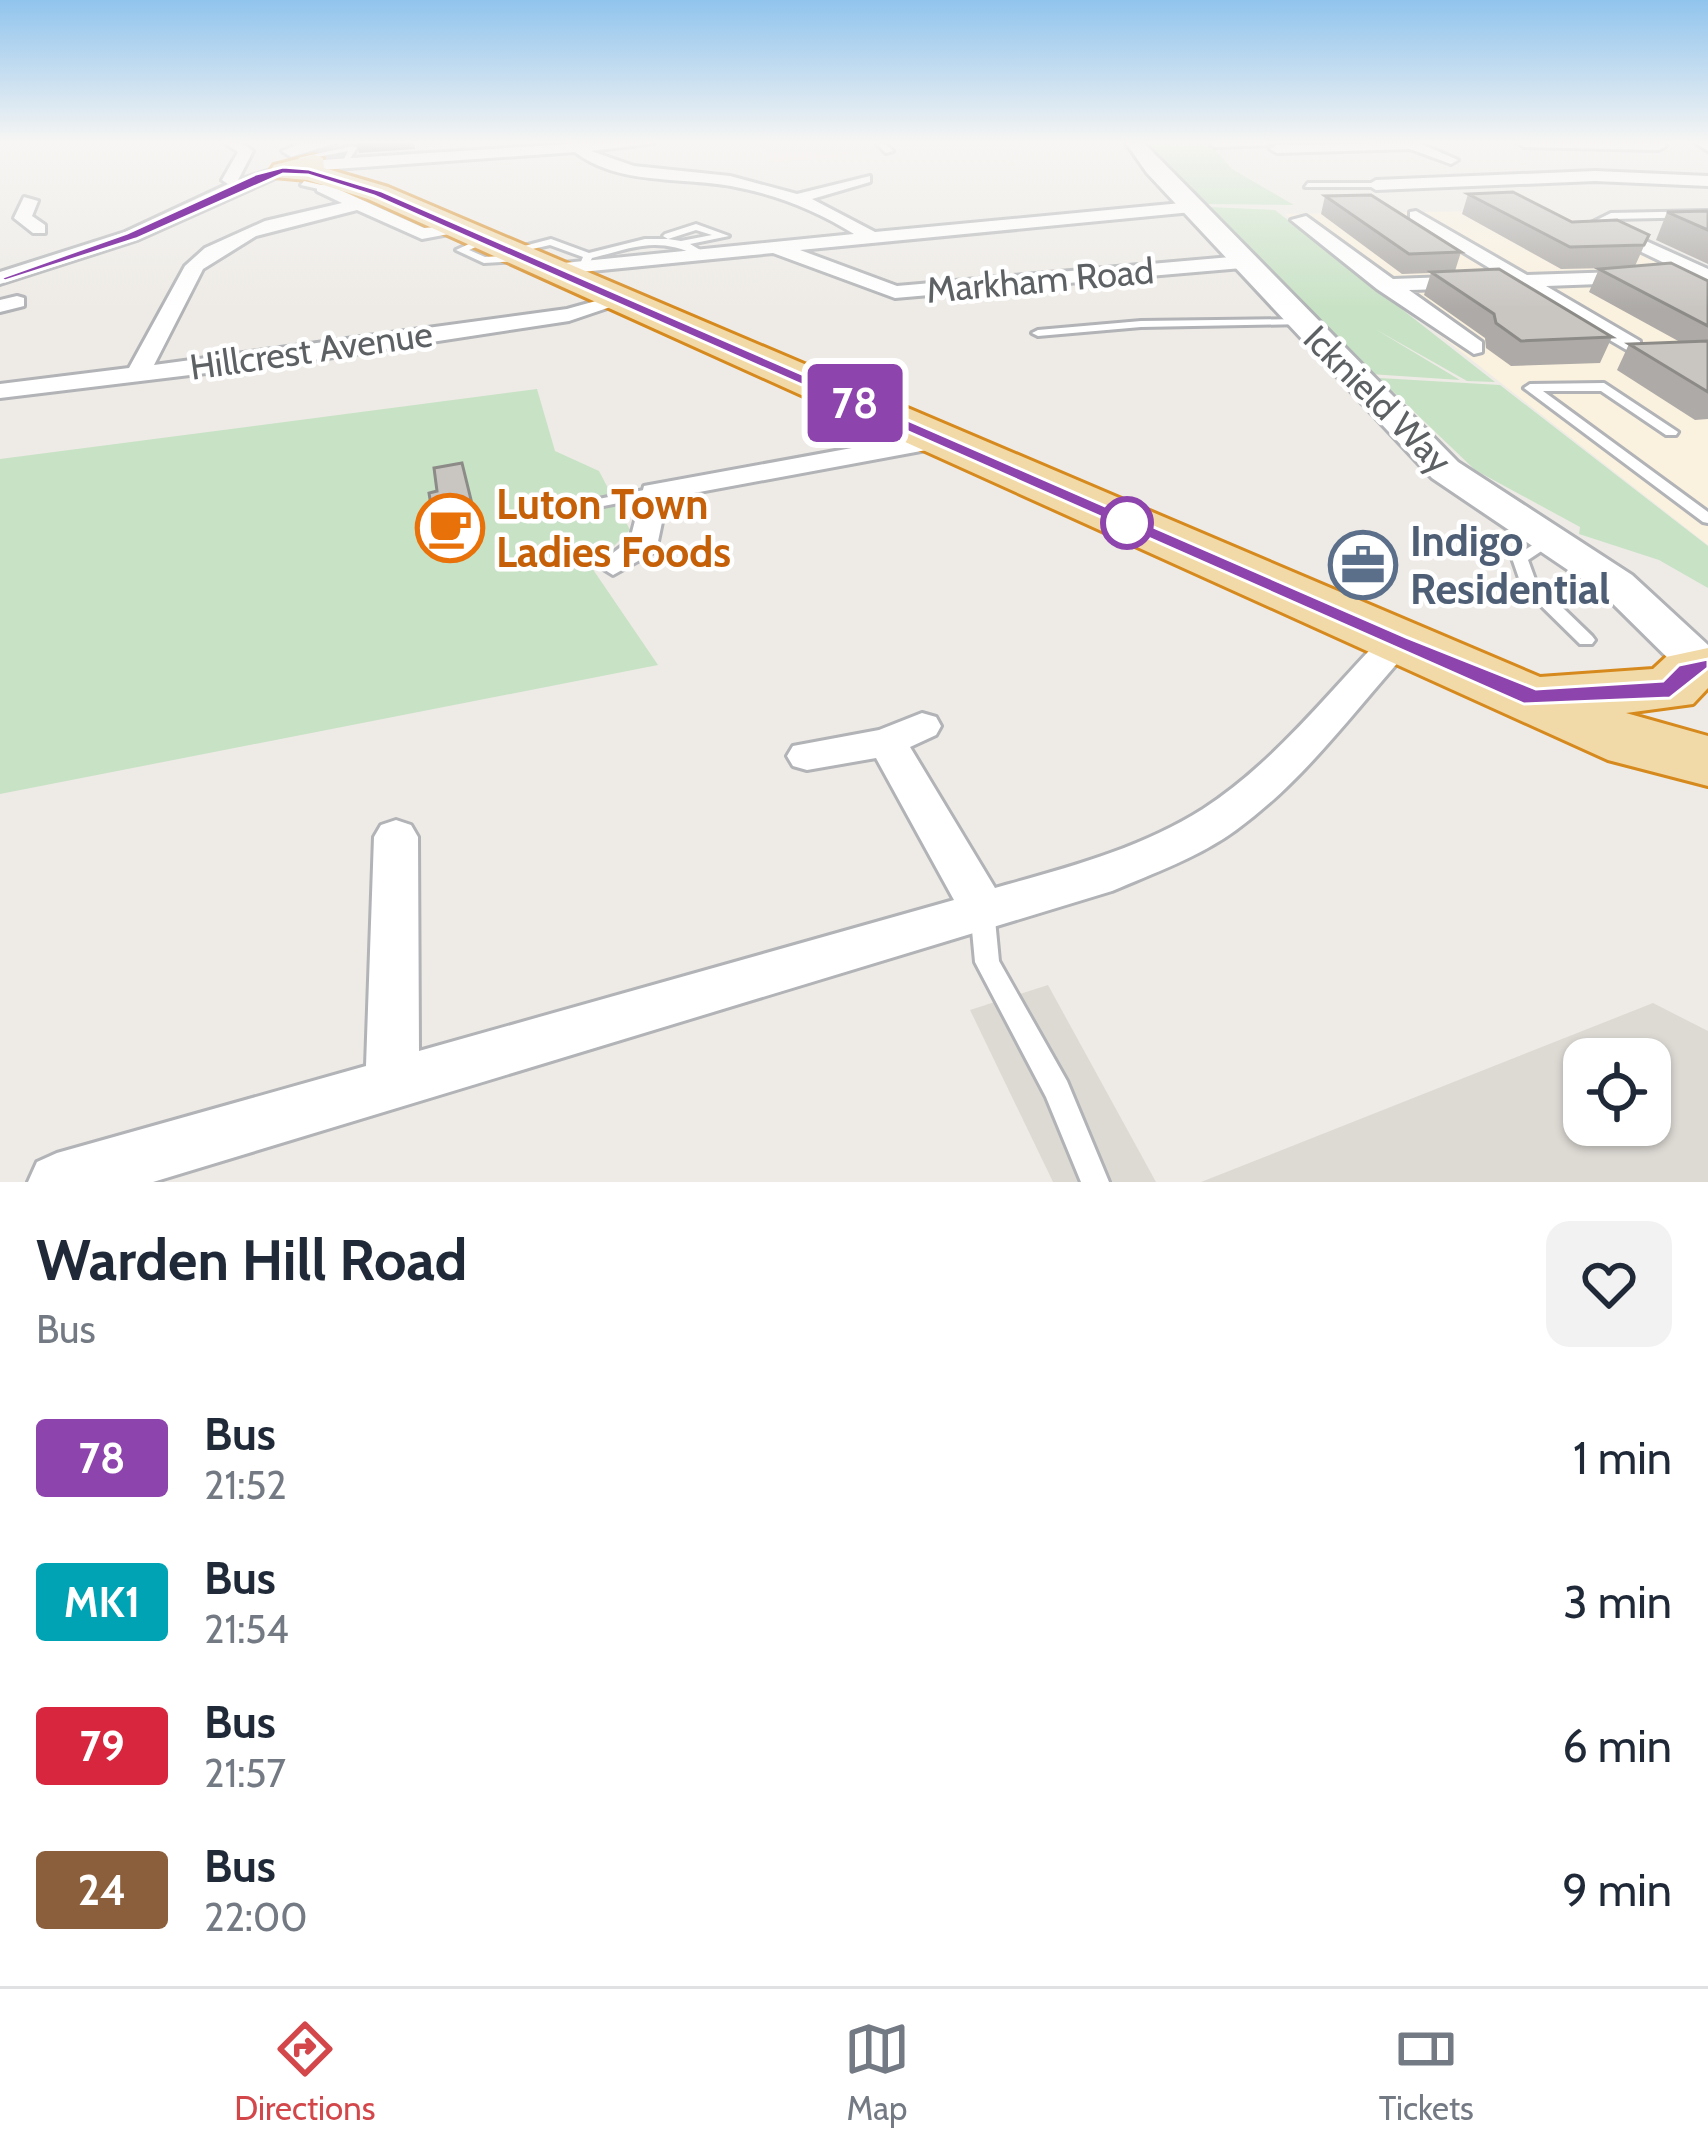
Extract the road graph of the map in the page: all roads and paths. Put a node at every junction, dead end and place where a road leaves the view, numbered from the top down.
1 (211, 198) edge
2 (349, 198) edge
3 (391, 198) edge
4 (800, 198) edge
5 (1184, 198) edge
6 (357, 205) junction
7 (1192, 207) junction
8 (1708, 214) edge
9 (1649, 215) junction
10 (31, 216) dead end
11 (1416, 217) edge
12 (1300, 220) dead end
13 (0, 221) edge
14 (1595, 223) joint
15 (1708, 227) edge
16 (870, 237) junction
17 (662, 239) junction
18 (775, 246) junction
19 (692, 247) junction
20 (529, 253) junction
21 (1243, 262) junction
22 (1707, 275) edge
23 (0, 278) edge
24 (1526, 282) junction
25 (1384, 285) junction
26 (621, 300) junction
27 (1300, 322) junction
28 (1038, 333) dead end
29 (1632, 346) edge
30 (1474, 347) dead end
31 (138, 374) junction
32 (0, 391) edge
33 (855, 403) junction
34 (1671, 432) dead end
35 (938, 440) junction
36 (867, 452) junction
37 (654, 492) junction
38 (543, 514) dead end
39 (1708, 519) edge
40 (1551, 538) junction
41 (613, 565) dead end
42 (1586, 640) dead end
43 (1397, 642) junction
44 (1694, 675) edge
45 (1534, 698) junction
46 (1708, 745) edge
47 (807, 756) dead end
48 (1708, 761) edge
49 (396, 837) dead end
50 (982, 908) junction
51 (392, 1086) junction
52 (57, 1182) edge
53 (1095, 1182) edge

1 - 23 street
2 - 6 street
3 - 20 highway
4 - 16 street
5 - 7 street, Icknield Way
6 - 20 street
6 - 31 street
7 - 16 street
7 - 21 street, Icknield Way
8 - 9 lane
9 - 14 lane
9 - 15 lane
10 - 13 street
11 - 24 street
12 - 25 street
14 - 22 street
16 - 18 street
17 - 19 lane
17 - 19 lane
17 - 20 lane
18 - 19 street
18 - 21 street, Markham Road
19 - 20 street
20 - 26 highway
21 - 27 street, Icknield Way
22 - 24 street
24 - 25 street
24 - 29 street
25 - 30 street
26 - 31 street, Hillcrest Avenue
26 - 33 highway
27 - 28 lane
27 - 40 street, Icknield Way
31 - 32 street, Hillcrest Avenue
33 - 35 highway
33 - 36 lane
34 - 39 lane
35 - 36 street
35 - 43 highway
36 - 37 street
37 - 38 lane
37 - 41 street
40 - 42 lane
40 - 44 street, Icknield Way
43 - 45 highway
43 - 50 street
44 - 45 highway
44 - 46 highway
45 - 48 highway
47 - 50 street
49 - 51 street
50 - 51 street
50 - 53 lane
51 - 52 street

